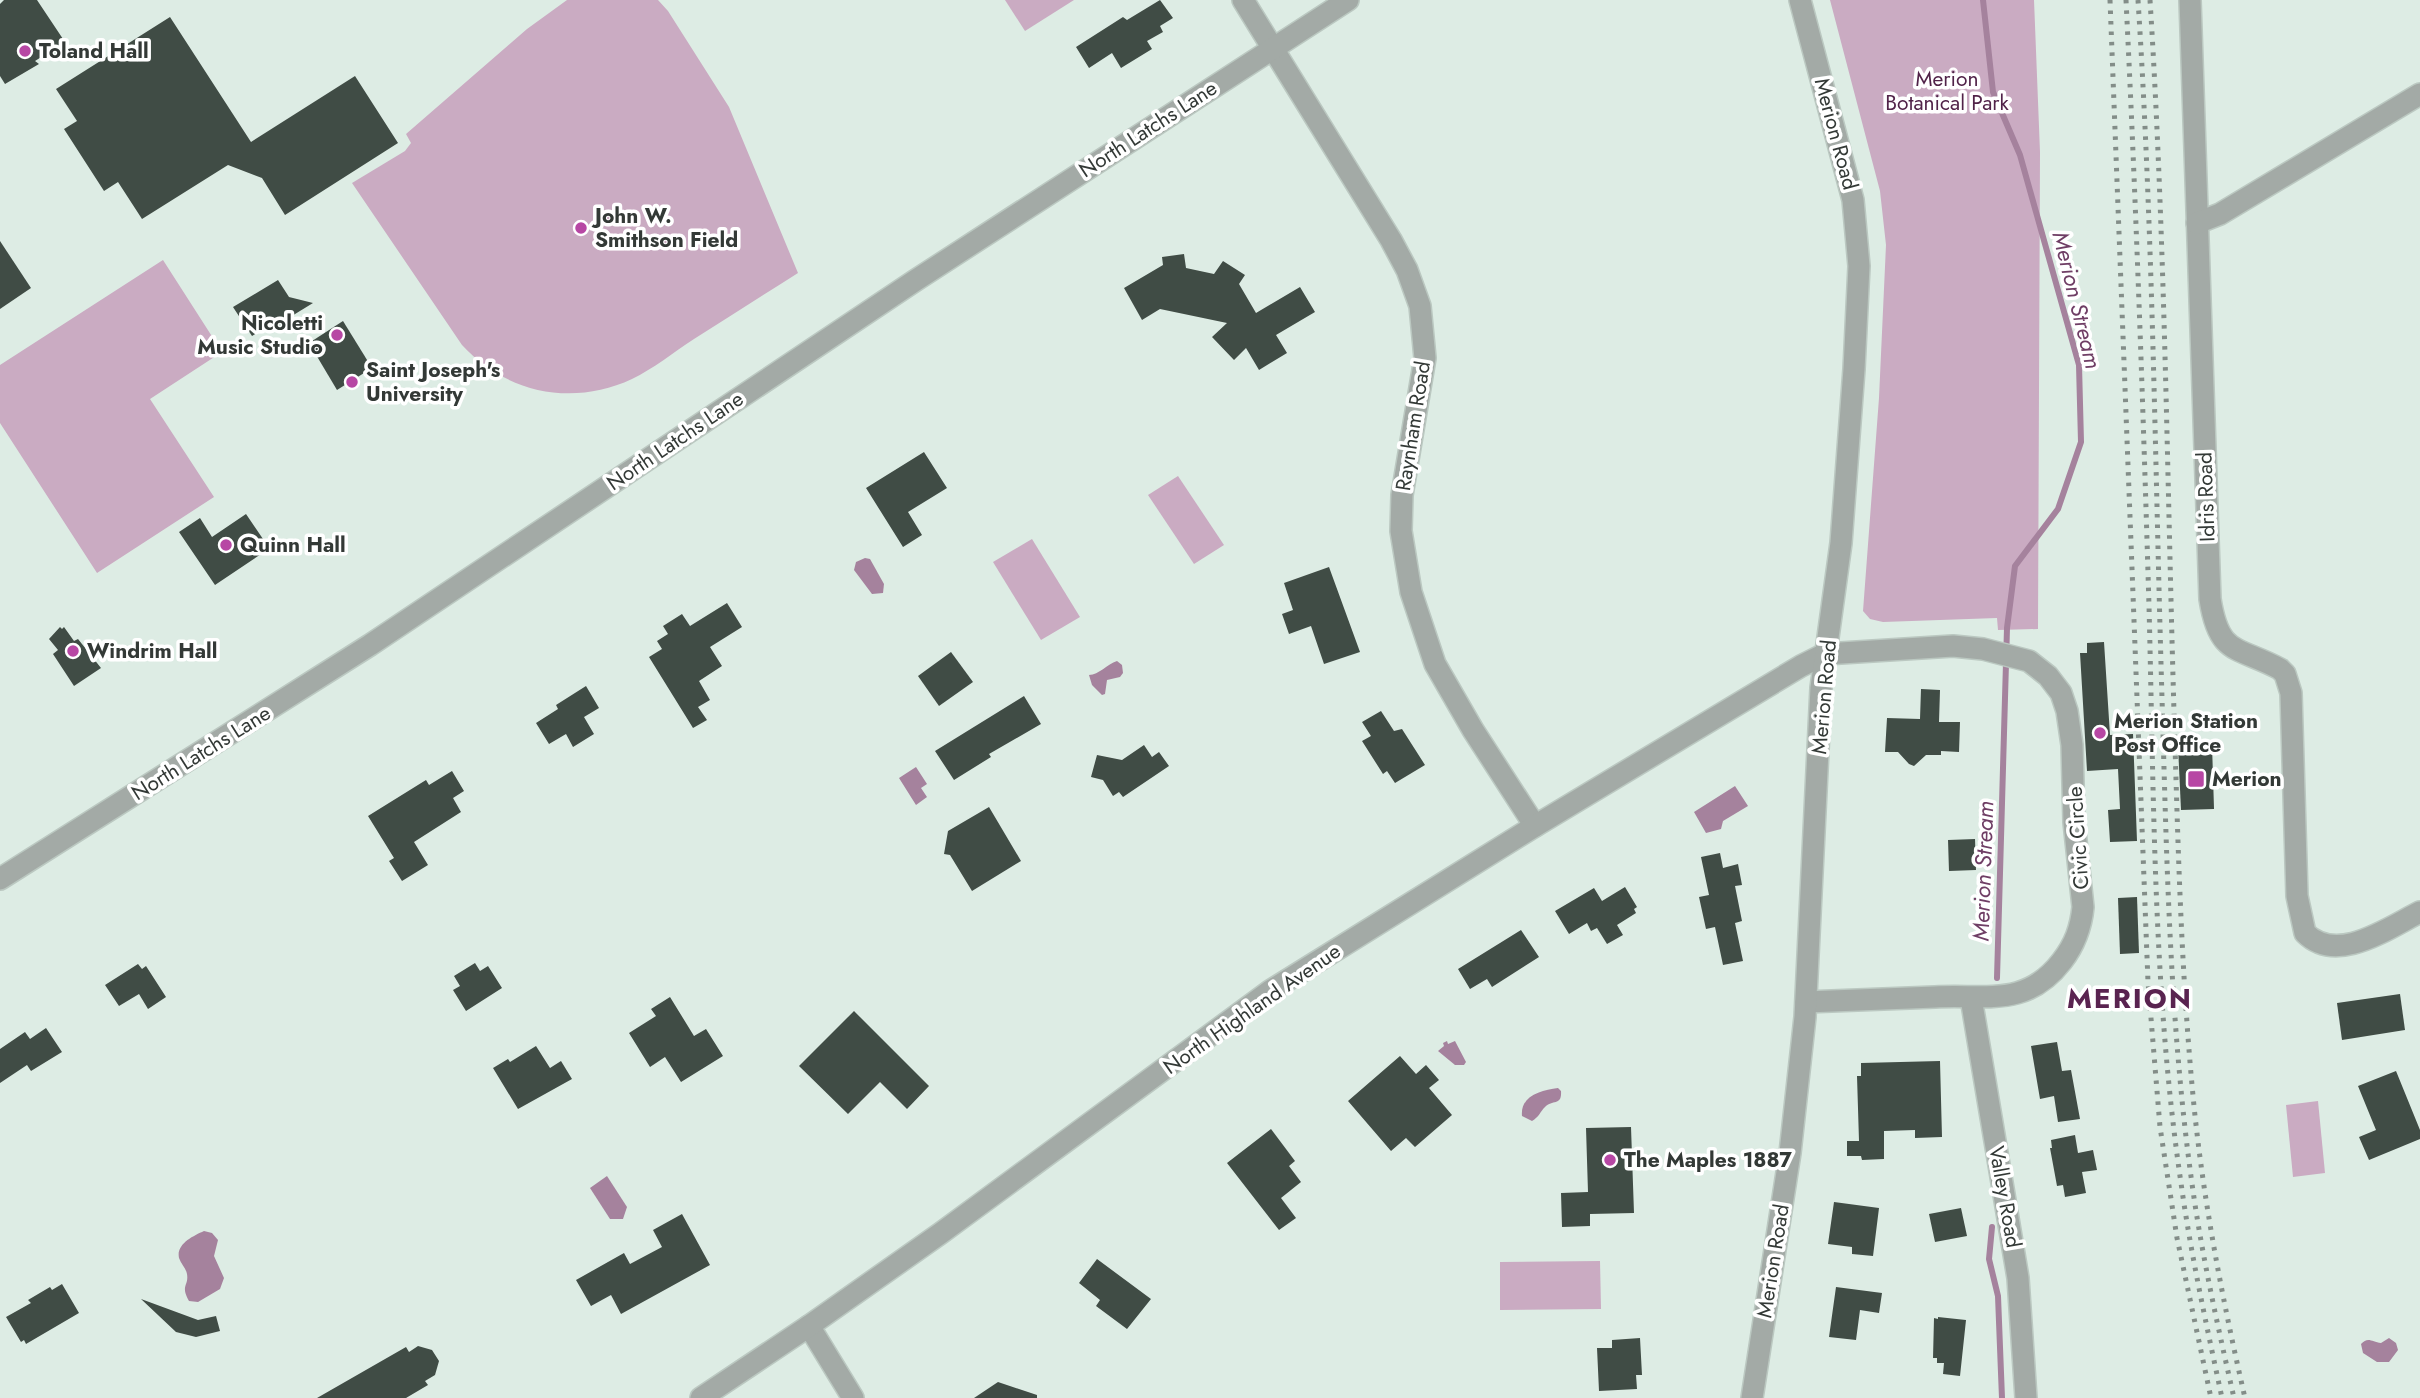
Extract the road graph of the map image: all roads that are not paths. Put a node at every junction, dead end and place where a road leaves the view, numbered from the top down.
1 (1243, 0) edge
2 (1348, 0) edge
3 (1800, 0) edge
4 (2190, 0) edge
5 (1272, 48) junction
6 (2420, 94) edge
7 (2197, 223) junction
8 (1825, 654) junction
9 (1535, 826) junction
10 (0, 879) edge
11 (2420, 912) edge
12 (1971, 998) junction
13 (1805, 1002) junction
14 (809, 1326) junction
15 (701, 1398) edge
16 (853, 1398) edge
17 (1752, 1398) edge
18 (2026, 1398) edge

1 - 5 street, Raynham Road
2 - 5 street, North Latchs Lane
3 - 8 street, Merion Road
4 - 7 street, Idris Road
5 - 9 street, Raynham Road
5 - 10 street, North Latchs Lane
6 - 7 street
7 - 11 street, Idris Road
8 - 9 street, North Highland Avenue
8 - 12 street, Civic Circle
8 - 13 street, Merion Road
9 - 14 street, North Highland Avenue
12 - 13 street, Civic Circle
12 - 18 street, Valley Road
13 - 17 street, Merion Road
14 - 15 street, North Highland Avenue
14 - 16 street

